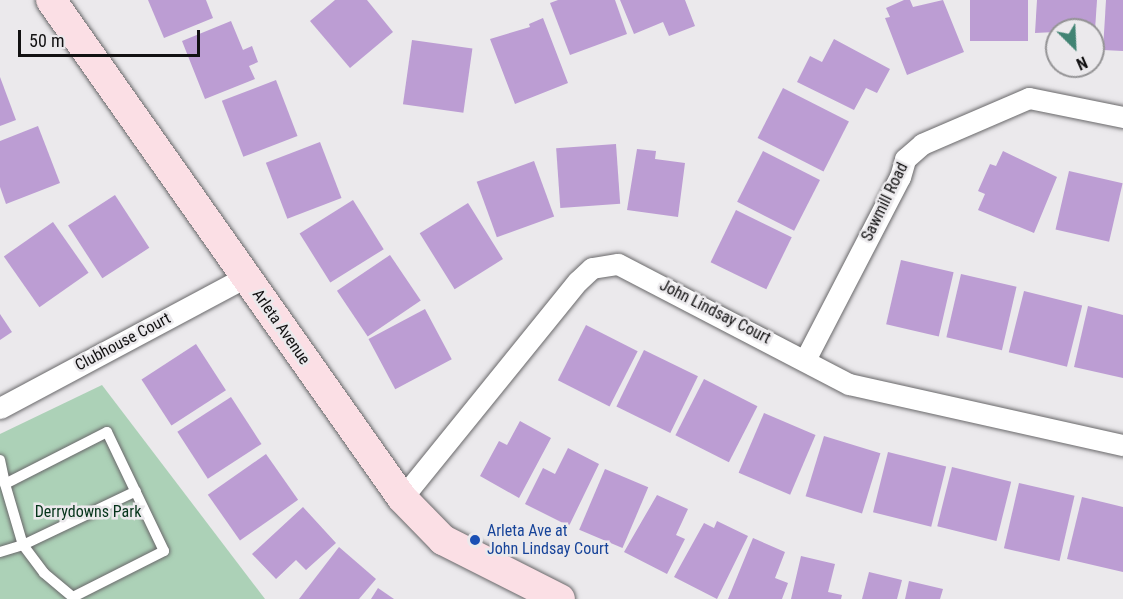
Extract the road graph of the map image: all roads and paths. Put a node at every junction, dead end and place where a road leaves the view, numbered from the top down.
1 (51, 0) edge
2 (1123, 117) edge
3 (245, 277) junction
4 (806, 358) junction
5 (0, 408) edge
6 (1123, 445) edge
7 (0, 460) edge
8 (5, 484) junction
9 (136, 491) junction
10 (402, 498) junction
11 (23, 546) junction
12 (0, 552) edge
13 (560, 599) edge

1 - 3 street, Arleta Avenue
2 - 4 street, Sawmill Road
3 - 5 street, Clubhouse Court
3 - 10 street, Arleta Avenue
4 - 6 street, John Lindsay Court
4 - 10 street, John Lindsay Court
7 - 8 lane
8 - 9 lane
8 - 11 lane
9 - 11 lane
9 - 11 lane
10 - 13 street, Arleta Avenue
11 - 12 lane

